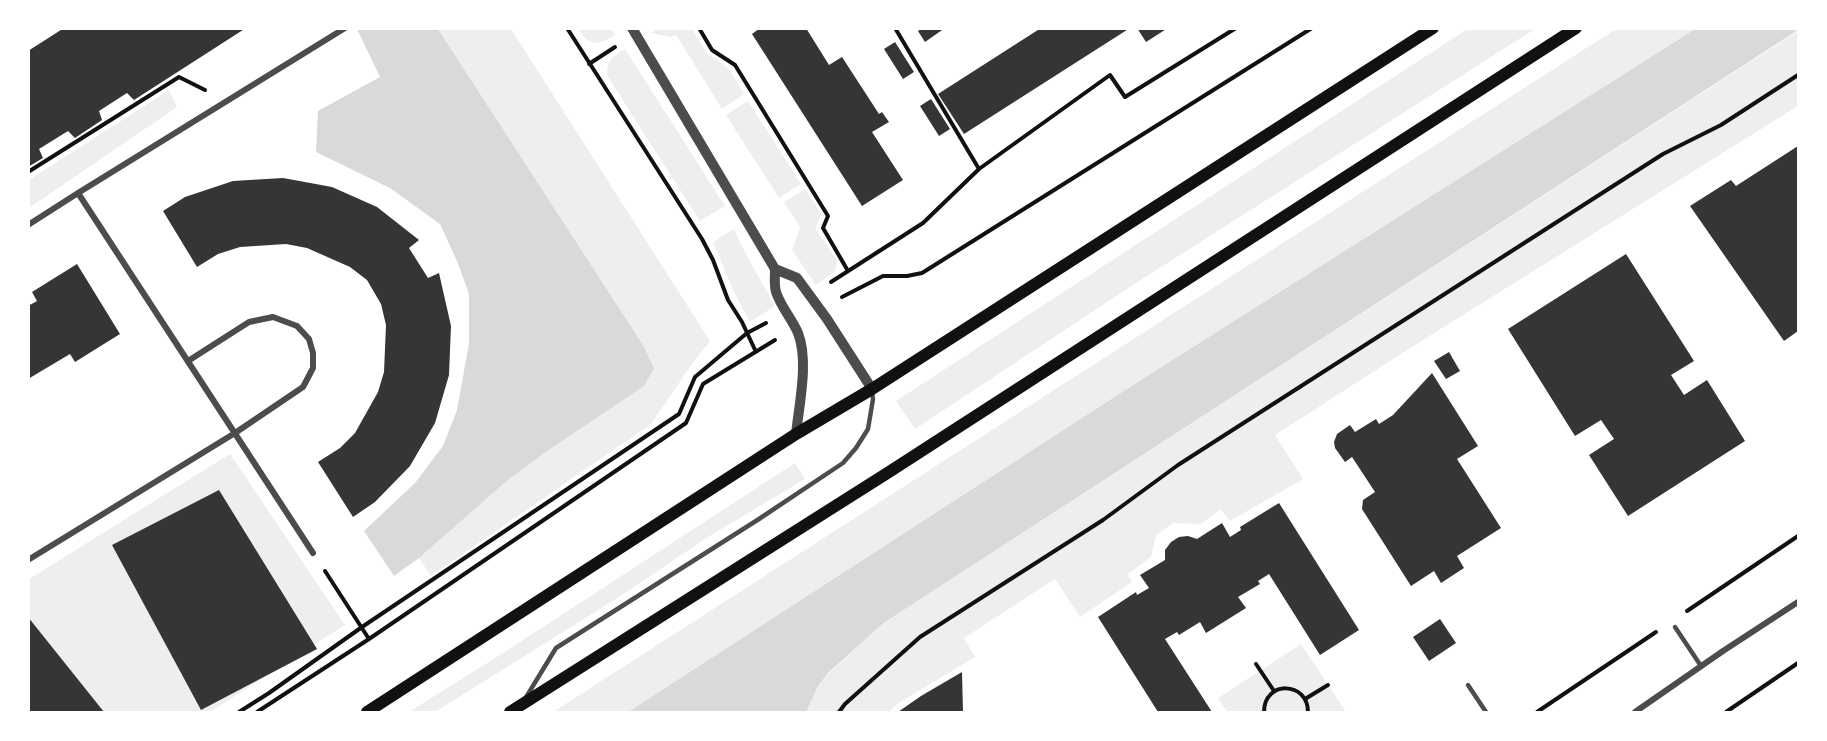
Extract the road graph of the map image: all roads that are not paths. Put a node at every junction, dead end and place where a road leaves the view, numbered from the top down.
1 (345, 28) edge
2 (632, 28) edge
3 (1432, 28) edge
4 (1576, 28) edge
5 (78, 193) junction
6 (28, 225) edge
7 (775, 269) junction
8 (188, 361) junction
9 (872, 389) junction
10 (235, 433) junction
11 (796, 434) junction
12 (314, 553) road end
13 (28, 560) edge
14 (1798, 602) edge
15 (1675, 627) dead end
16 (1701, 666) junction
17 (1468, 685) dead end
18 (515, 709) edge
19 (366, 712) edge
20 (1486, 712) edge
21 (1635, 712) edge

1 - 5 street
2 - 7 street
3 - 9 main road
4 - 18 main road
5 - 6 street
5 - 8 street
7 - 9 street
7 - 11 street
8 - 10 street
8 - 10 street
9 - 11 main road
9 - 18 lane
10 - 12 street
10 - 13 street
11 - 19 main road
14 - 16 street
15 - 16 lane
16 - 21 street
17 - 20 lane

